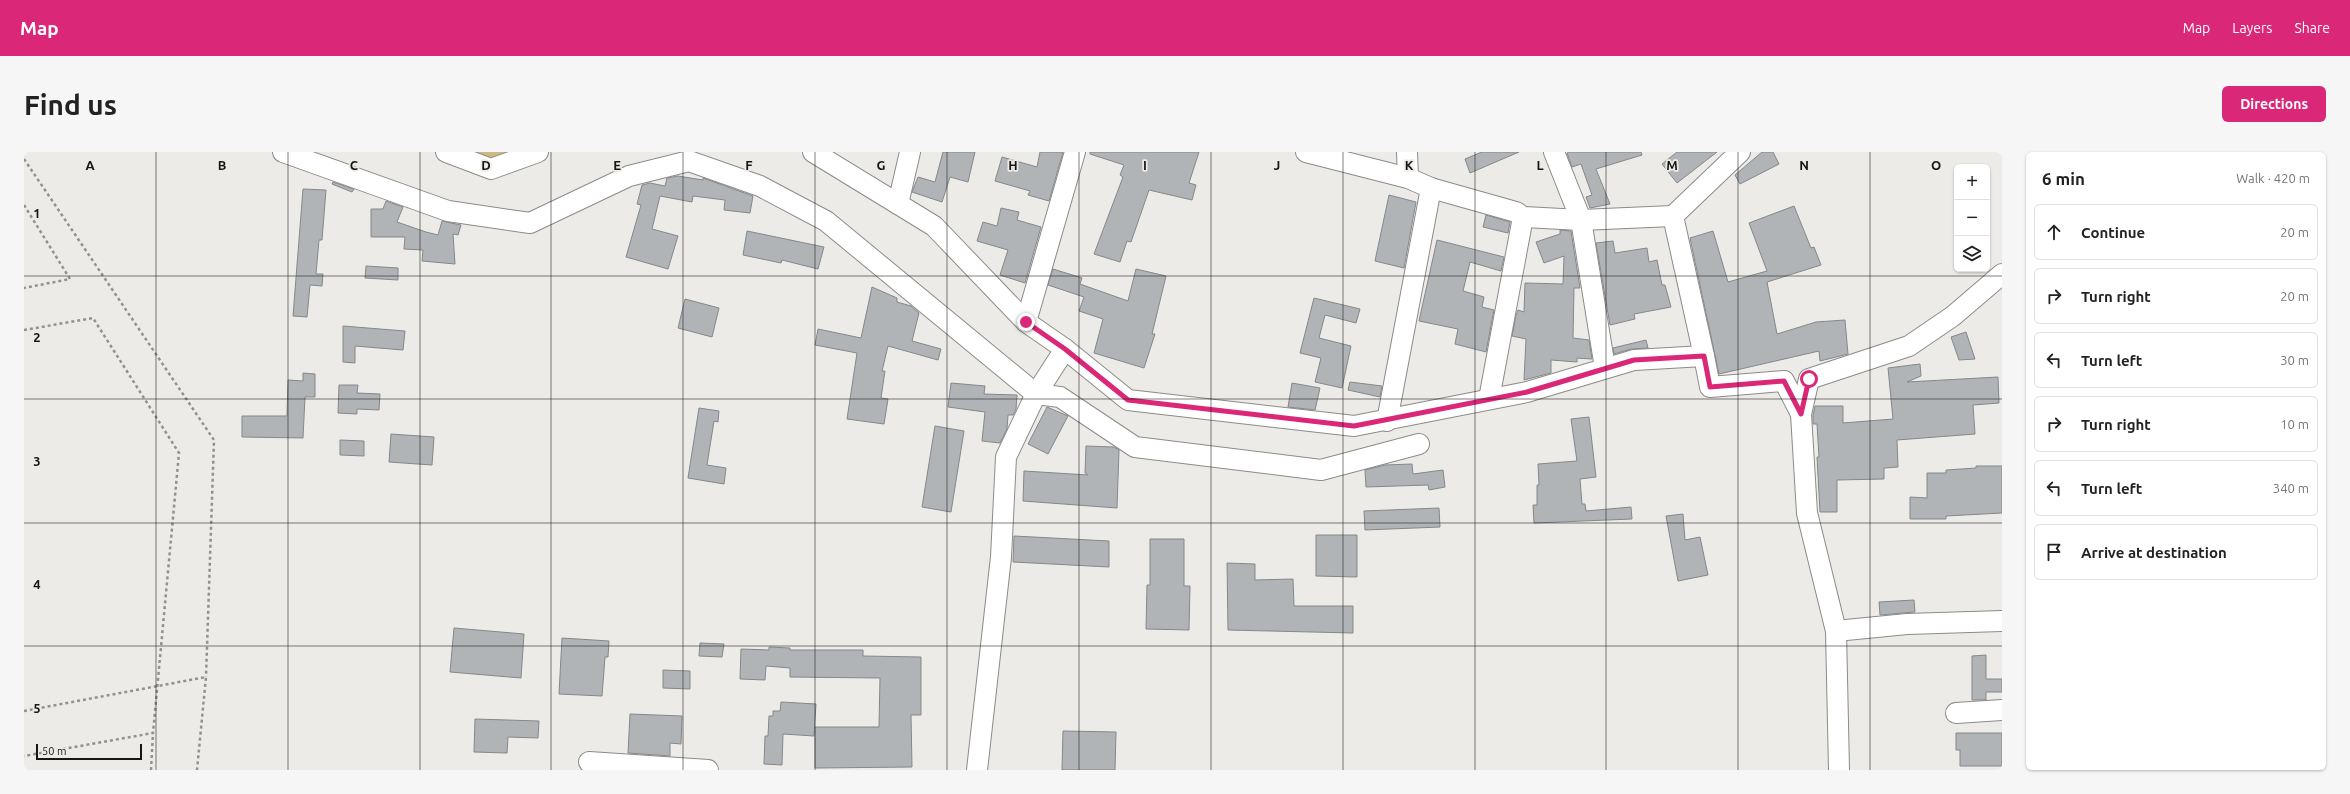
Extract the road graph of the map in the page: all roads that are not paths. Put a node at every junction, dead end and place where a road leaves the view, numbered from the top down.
1 (283, 152) edge
2 (446, 152) edge
3 (538, 152) edge
4 (813, 152) edge
5 (910, 152) edge
6 (1075, 152) edge
7 (1306, 152) edge
8 (1407, 152) edge
9 (1554, 152) edge
10 (1740, 152) edge
11 (1408, 178) junction
12 (1431, 188) junction
13 (898, 204) junction
14 (1673, 216) junction
15 (1523, 217) junction
16 (1581, 220) junction
17 (2002, 274) edge
18 (1026, 322) junction
19 (1065, 349) junction
20 (1704, 356) junction
21 (1605, 368) junction
22 (1036, 394) junction
23 (1489, 399) junction
24 (1801, 414) junction
25 (1387, 421) junction
26 (1419, 444) dead end
27 (2002, 621) edge
28 (1836, 631) junction
29 (2002, 710) edge
30 (1956, 713) dead end
31 (589, 762) dead end
32 (708, 770) edge
33 (977, 770) edge
34 (1838, 770) edge

1 - 22 street
2 - 3 street
4 - 13 street
5 - 13 street
6 - 18 street
7 - 11 street
8 - 11 street
9 - 16 street
10 - 14 street
11 - 12 street
12 - 15 street
12 - 25 street
13 - 18 street
14 - 16 street
14 - 20 street
15 - 16 street
15 - 23 street
16 - 21 street
17 - 24 street
18 - 19 street
19 - 22 street
19 - 25 street
20 - 21 street
20 - 24 street
21 - 23 street
22 - 26 street
22 - 33 street
23 - 25 street
24 - 28 street
27 - 28 street
28 - 34 street
29 - 30 street
31 - 32 street

